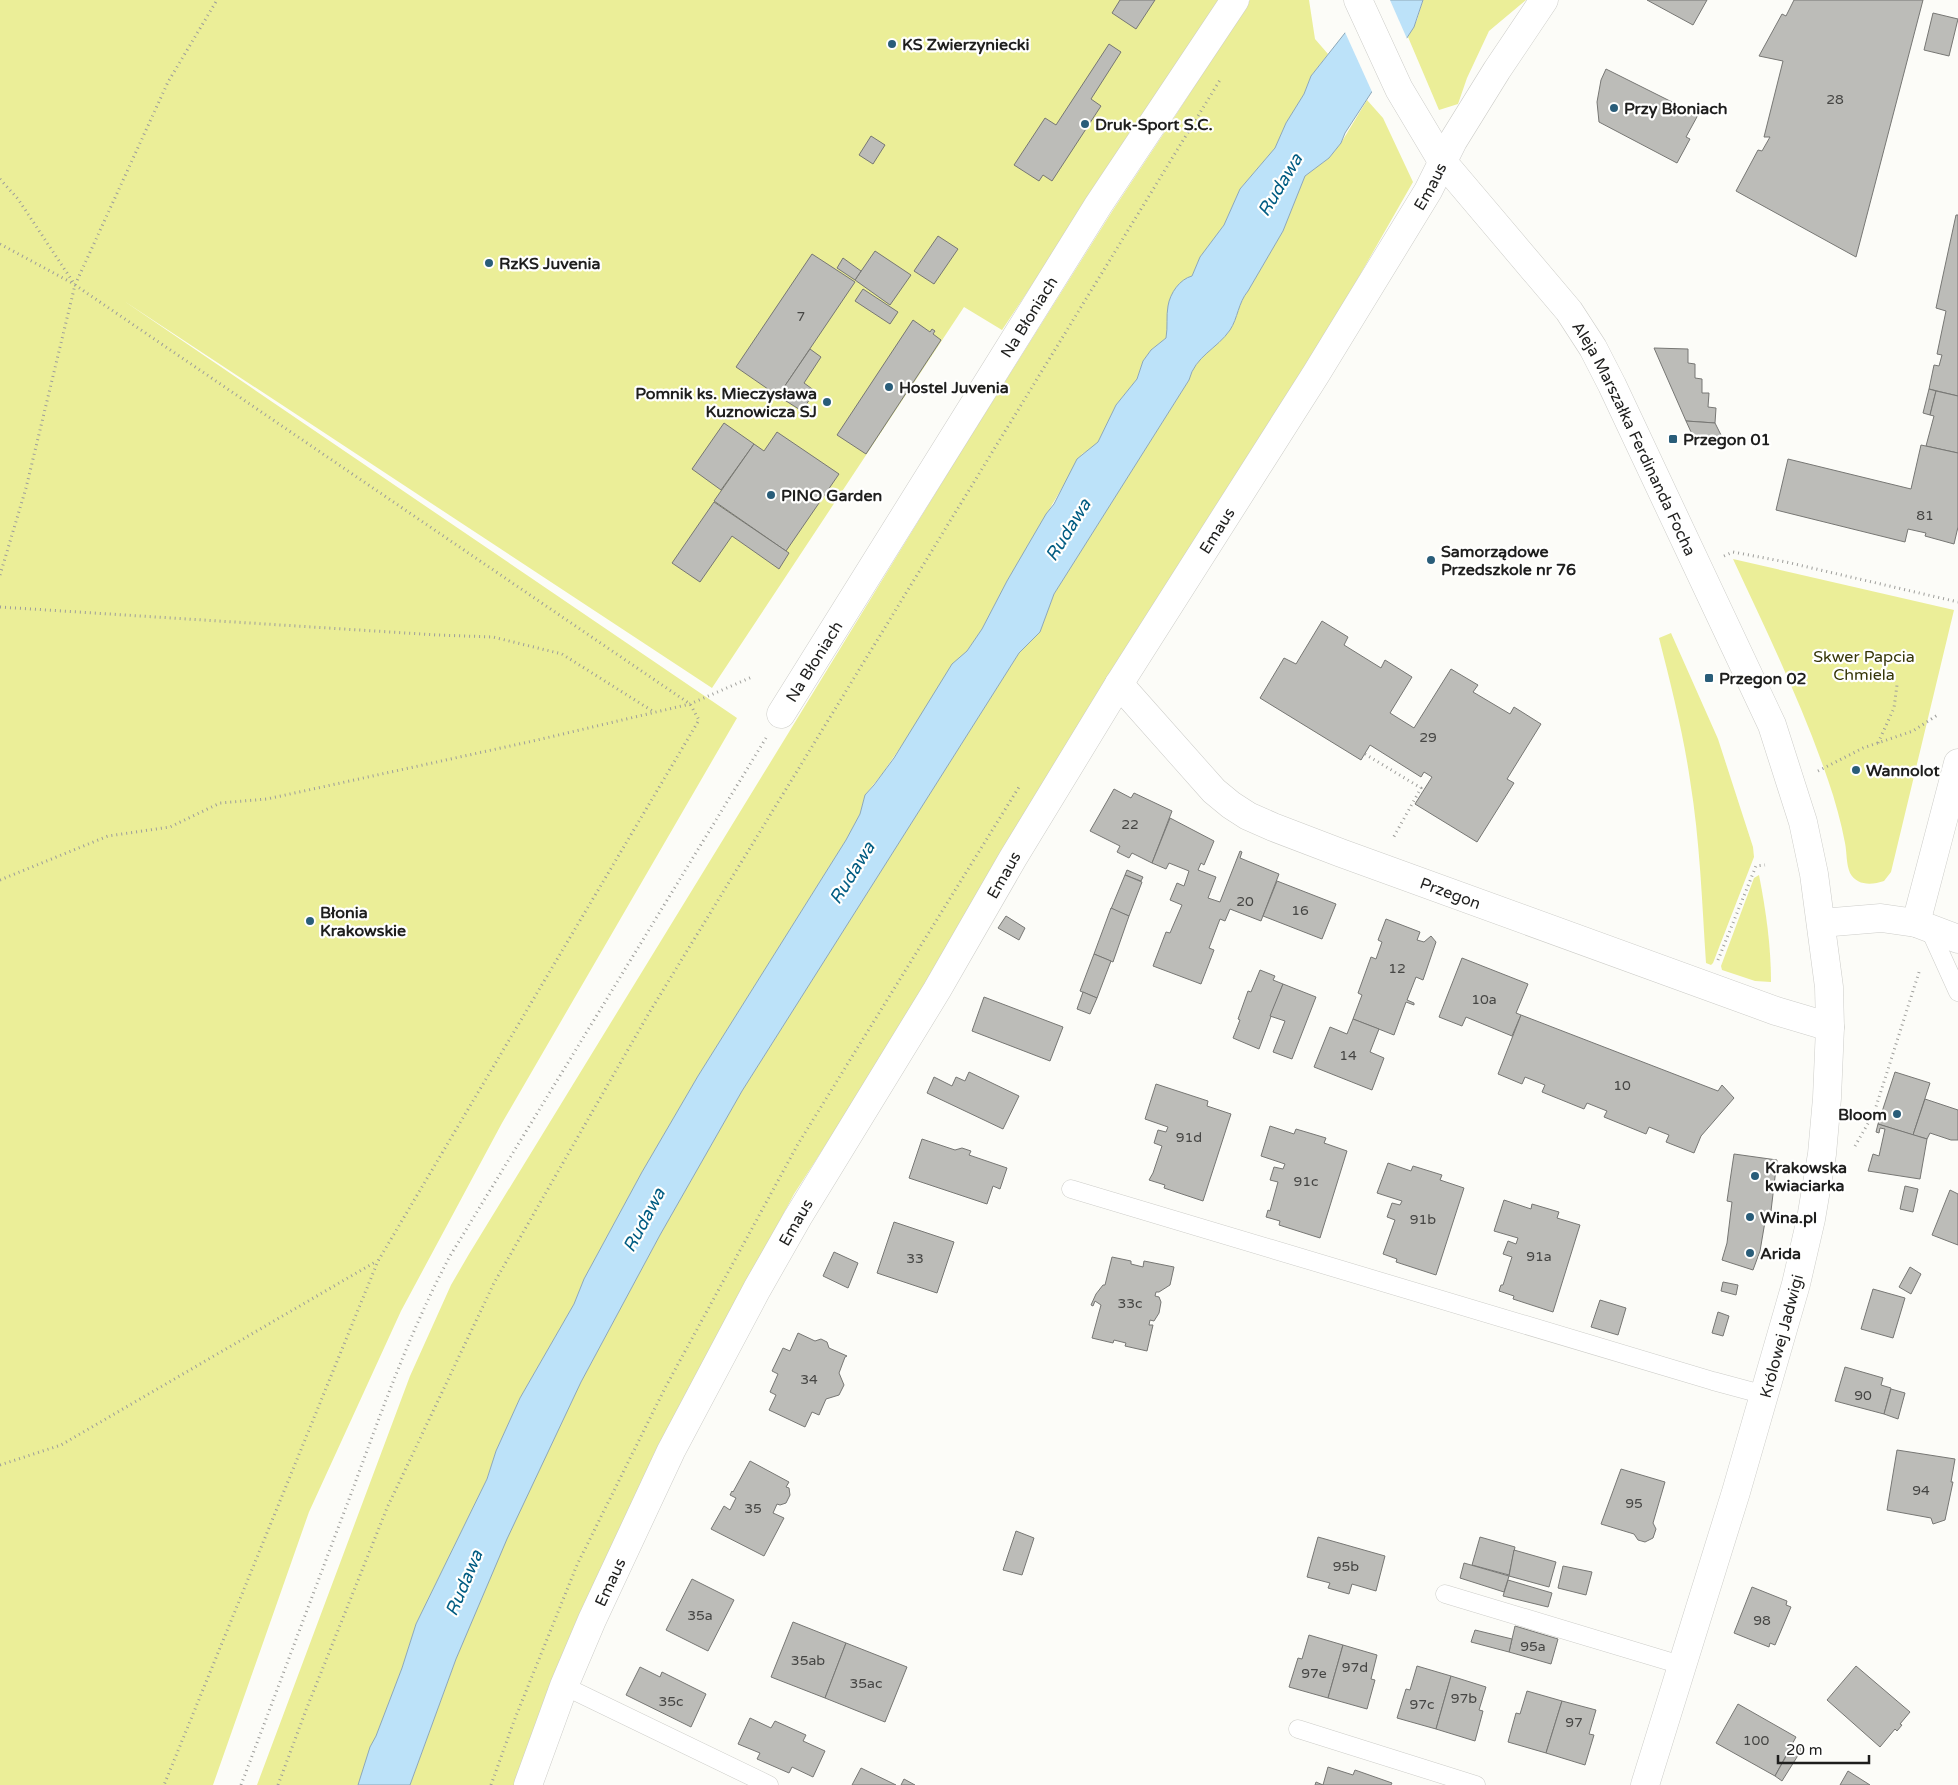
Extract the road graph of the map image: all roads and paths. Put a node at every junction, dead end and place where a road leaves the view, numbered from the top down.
1 (217, 0) edge
2 (1235, 0) edge
3 (1358, 0) edge
4 (1544, 0) edge
5 (1222, 77) dead end
6 (1442, 161) junction
7 (0, 179) edge
8 (0, 244) edge
9 (75, 285) junction
10 (1724, 557) dead end
11 (0, 574) edge
12 (1958, 602) edge
13 (0, 607) edge
14 (752, 677) dead end
15 (1119, 684) junction
16 (1897, 685) dead end
17 (690, 704) junction
18 (654, 712) junction
19 (781, 714) joint
20 (1939, 714) dead end
21 (1877, 743) junction
22 (1365, 754) dead end
23 (1958, 763) edge
24 (1817, 771) dead end
25 (1389, 843) dead end
26 (1765, 865) dead end
27 (0, 880) edge
28 (1821, 923) junction
29 (1922, 925) junction
30 (1958, 939) edge
31 (1717, 963) dead end
32 (1920, 968) dead end
33 (1958, 992) edge
34 (1830, 1027) junction
35 (1855, 1146) dead end
36 (1071, 1188) dead end
37 (378, 1261) junction
38 (1765, 1395) junction
39 (0, 1466) edge
40 (1446, 1594) dead end
41 (1681, 1665) junction
42 (564, 1686) junction
43 (1298, 1729) dead end
44 (164, 1785) edge
45 (241, 1785) edge
46 (278, 1785) edge
47 (528, 1785) edge
48 (769, 1785) edge
49 (1476, 1785) edge
50 (1645, 1785) edge

1 - 9 path
2 - 19 street, Na Błoniach
3 - 6 street, Aleja Marszałka Ferdinanda Focha
4 - 6 street, Emaus
5 - 46 path
6 - 15 street, Emaus
6 - 28 street, Aleja Marszałka Ferdinanda Focha
7 - 9 path
8 - 9 path
9 - 11 path
9 - 17 path
10 - 12 path
13 - 18 path
14 - 17 path
15 - 34 street, Przegon
15 - 42 street, Emaus
16 - 21 path
17 - 18 path
17 - 37 path
18 - 27 path
19 - 45 path
20 - 21 path
21 - 24 path
22 - 25 path
23 - 29 street
26 - 31 path
28 - 29 street
28 - 34 street, Królowej Jadwigi
29 - 30 street
29 - 33 lane
32 - 35 path
34 - 38 street, Królowej Jadwigi
36 - 38 lane
37 - 39 path
37 - 44 path
38 - 41 street, Królowej Jadwigi
40 - 41 lane
41 - 50 street, Królowej Jadwigi
42 - 47 street, Emaus
42 - 48 lane
43 - 49 lane

